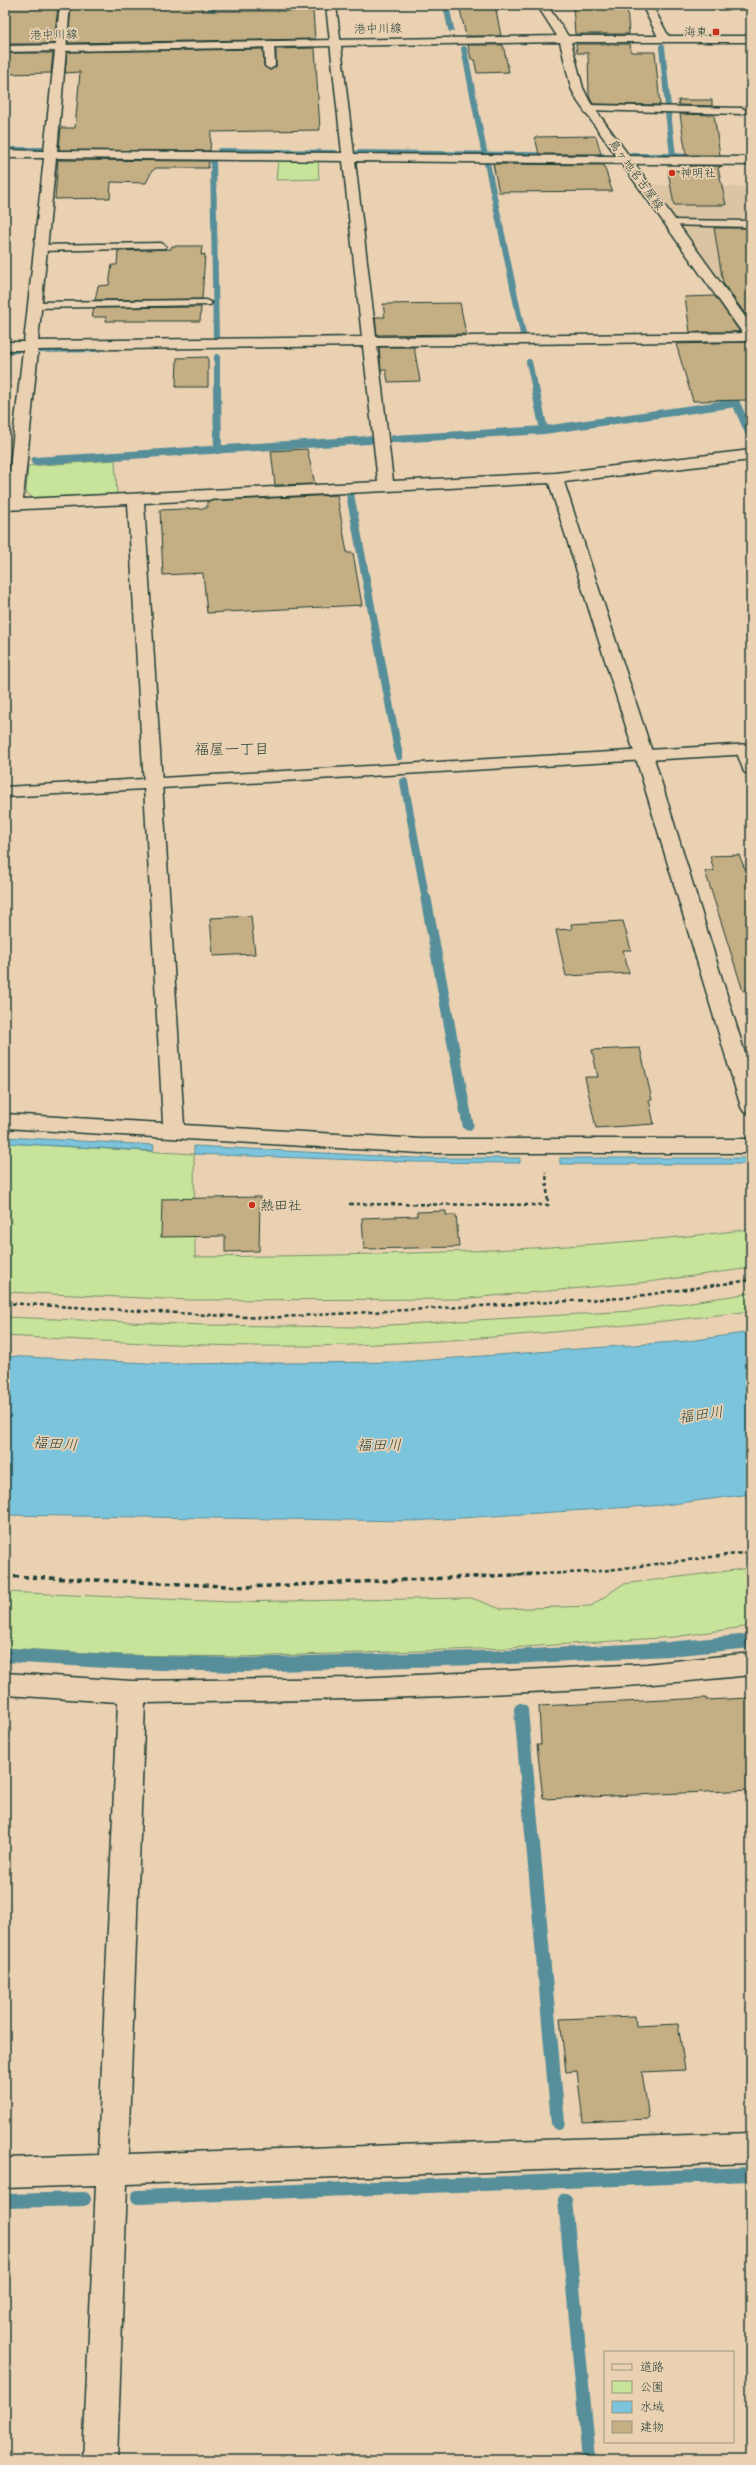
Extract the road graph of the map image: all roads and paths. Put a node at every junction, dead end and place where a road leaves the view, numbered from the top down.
1 (65, 5) edge
2 (331, 5) edge
3 (542, 5) edge
4 (646, 5) edge
5 (565, 39) junction
6 (664, 39) junction
7 (751, 39) edge
8 (335, 43) junction
9 (269, 44) junction
10 (5, 48) edge
11 (60, 48) junction
12 (270, 66) dead end
13 (588, 108) junction
14 (742, 112) dead end
15 (50, 153) junction
16 (5, 154) edge
17 (350, 157) junction
18 (624, 159) junction
19 (751, 161) edge
20 (670, 223) junction
21 (751, 224) edge
22 (161, 246) dead end
23 (41, 248) junction
24 (206, 303) dead end
25 (35, 305) junction
26 (751, 336) edge
27 (370, 345) junction
28 (751, 345) edge
29 (5, 346) edge
30 (30, 350) junction
31 (5, 355) edge
32 (751, 455) edge
33 (555, 478) junction
34 (386, 485) junction
35 (136, 500) junction
36 (10, 505) edge
37 (747, 750) edge
38 (644, 755) junction
39 (751, 772) edge
40 (153, 784) junction
41 (5, 792) edge
42 (751, 1107) edge
43 (5, 1121) edge
44 (174, 1130) junction
45 (544, 1146) junction
46 (751, 1146) edge
47 (349, 1204) dead end
48 (751, 1280) edge
49 (5, 1303) edge
50 (751, 1552) edge
51 (5, 1576) edge
52 (751, 1664) edge
53 (5, 1684) edge
54 (132, 1692) junction
55 (751, 2148) edge
56 (113, 2169) junction
57 (5, 2173) edge
58 (100, 2460) edge

1 - 11 street
2 - 8 street
3 - 5 street, 鳥ヶ地名古屋線
4 - 6 street
5 - 6 street, 港中川線
5 - 8 street, 港中川線
5 - 13 street, 鳥ヶ地名古屋線
6 - 7 street, 港中川線
8 - 9 street, 港中川線
8 - 17 street
9 - 11 street, 港中川線
9 - 12 lane
10 - 11 street, 港中川線
11 - 15 street
13 - 14 lane
13 - 18 street, 鳥ヶ地名古屋線
15 - 16 street
15 - 17 street
15 - 23 street
17 - 18 street
17 - 27 street
18 - 19 street
18 - 20 street, 鳥ヶ地名古屋線
20 - 21 lane
20 - 26 street, 鳥ヶ地名古屋線
22 - 23 lane
23 - 25 street
24 - 25 lane
25 - 30 street
26 - 27 street
27 - 28 street
27 - 30 street
27 - 34 street
29 - 30 street
30 - 31 street
30 - 36 street
32 - 33 street
33 - 34 street
33 - 38 street
34 - 35 street
35 - 36 street
35 - 40 street
37 - 38 street
37 - 39 lane
38 - 40 street
38 - 42 street
40 - 41 street
40 - 44 street
43 - 44 street
44 - 45 street
45 - 46 street
45 - 47 path
48 - 49 path
50 - 51 path
52 - 54 street
53 - 54 street
54 - 56 street
55 - 56 street
56 - 57 street
56 - 58 street

